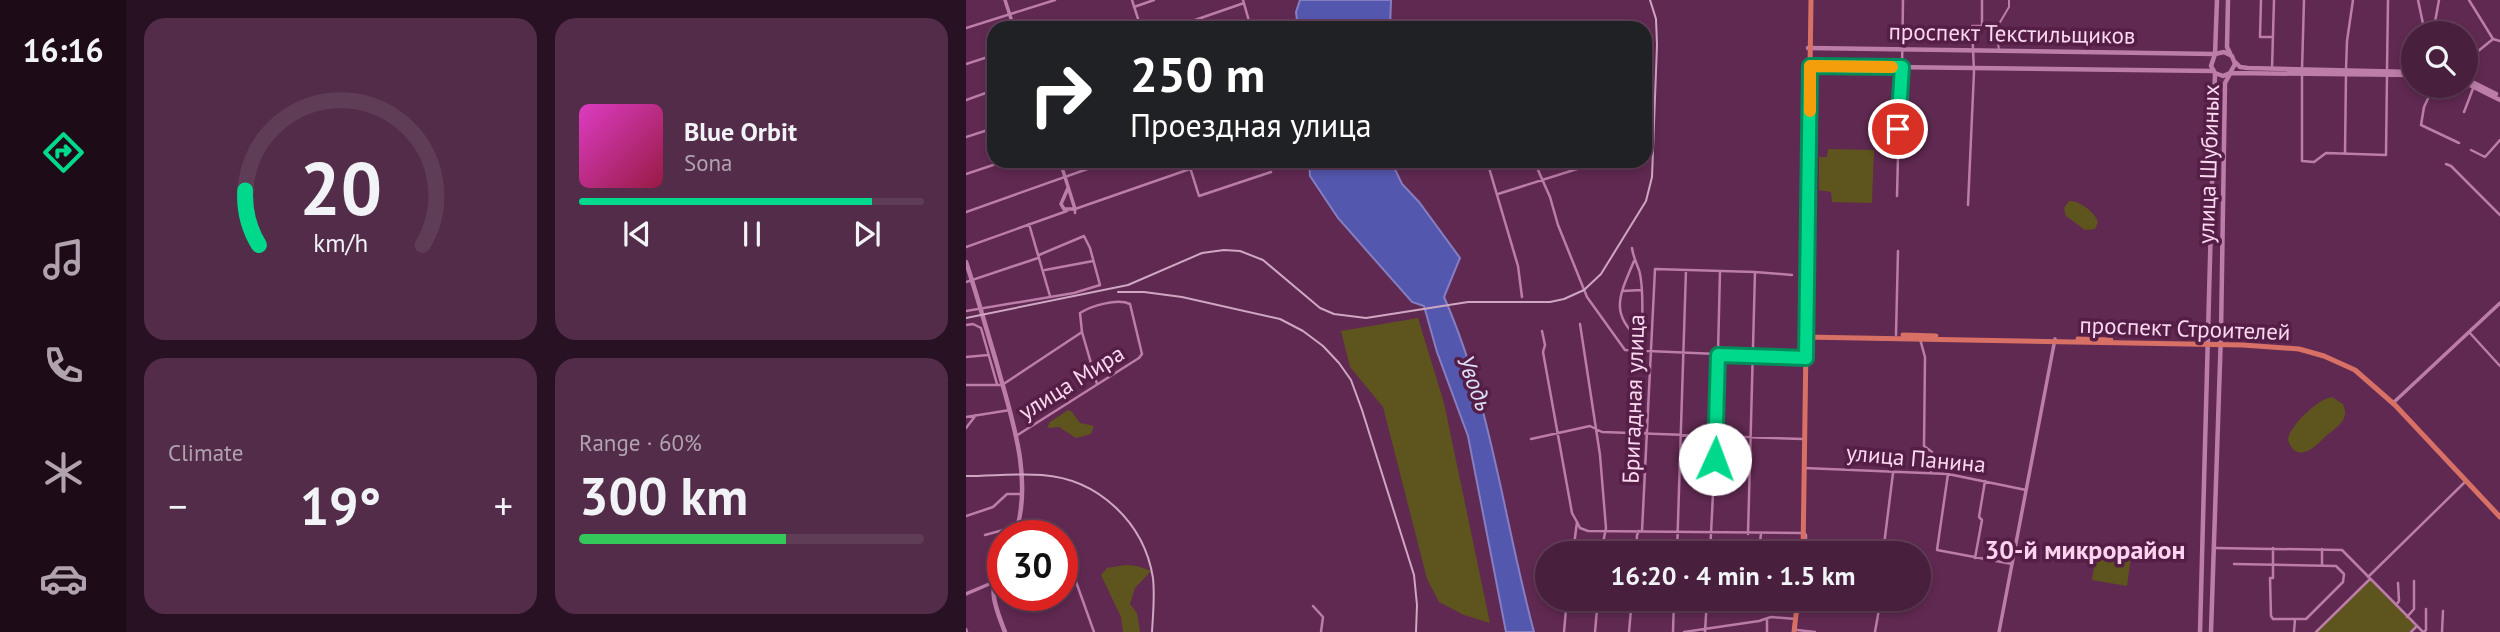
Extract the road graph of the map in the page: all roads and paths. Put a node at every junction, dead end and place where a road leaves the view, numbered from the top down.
1 (1005, 0) edge
2 (1055, 0) edge
3 (1132, 0) edge
4 (1154, 0) edge
5 (1810, 0) edge
6 (1903, 0) edge
7 (1982, 0) edge
8 (2009, 0) edge
9 (2217, 0) edge
10 (2228, 0) edge
11 (2260, 0) edge
12 (2274, 0) edge
13 (2304, 0) edge
14 (2353, 0) edge
15 (2388, 0) edge
16 (2418, 0) edge
17 (2439, 0) edge
18 (2469, 0) edge
19 (1244, 1) edge
20 (1134, 7) junction
21 (1009, 13) junction
22 (1012, 21) edge
23 (1139, 21) edge
24 (1191, 21) edge
25 (1249, 21) edge
26 (2422, 21) edge
27 (2435, 21) edge
28 (966, 28) edge
29 (2273, 37) junction
30 (2493, 39) junction
31 (2500, 41) edge
32 (1809, 48) junction
33 (1903, 49) junction
34 (1972, 50) junction
35 (1999, 51) junction
36 (2478, 51) edge
37 (2216, 54) junction
38 (2231, 54) junction
39 (987, 57) edge
40 (1810, 59) junction
41 (2235, 61) junction
42 (966, 64) edge
43 (1902, 67) junction
44 (1973, 68) junction
45 (2272, 69) junction
46 (2302, 71) junction
47 (2214, 72) junction
48 (2346, 72) junction
49 (2387, 73) junction
50 (2230, 74) junction
51 (2401, 74) edge
52 (2478, 87) edge
53 (2478, 88) edge
54 (987, 92) edge
55 (2428, 98) edge
56 (2469, 98) edge
57 (2500, 99) edge
58 (966, 100) edge
59 (2463, 112) dead end
60 (987, 130) edge
61 (966, 137) edge
62 (2500, 140) edge
63 (2459, 144) dead end
64 (2471, 150) dead end
65 (2345, 153) junction
66 (2445, 164) dead end
67 (987, 167) edge
68 (1063, 168) edge
69 (1091, 168) edge
70 (1191, 168) joint
71 (1489, 168) edge
72 (1537, 168) edge
73 (1577, 168) edge
74 (1271, 172) dead end
75 (966, 174) edge
76 (1066, 177) junction
77 (1542, 182) junction
78 (1068, 186) junction
79 (1498, 194) junction
80 (1897, 196) dead end
81 (1968, 205) dead end
82 (2500, 205) edge
83 (1073, 210) junction
84 (2495, 210) junction
85 (966, 212) edge
86 (2500, 215) edge
87 (1029, 224) junction
88 (1807, 240) junction
89 (966, 247) edge
90 (1632, 248) dead end
91 (1898, 251) dead end
92 (2211, 255) junction
93 (1039, 256) junction
94 (2222, 256) junction
95 (1093, 261) junction
96 (1634, 261) junction
97 (966, 262) edge
98 (1044, 270) junction
99 (1686, 270) junction
100 (1720, 271) junction
101 (1755, 272) junction
102 (1792, 275) dead end
103 (969, 281) edge
104 (1641, 290) junction
105 (1622, 291) junction
106 (1050, 296) junction
107 (1522, 298) dead end
108 (2500, 303) edge
109 (980, 308) junction
110 (966, 311) edge
111 (1580, 324) dead end
112 (966, 326) edge
113 (1542, 331) dead end
114 (1082, 332) junction
115 (2469, 332) junction
116 (1805, 335) junction
117 (1896, 337) junction
118 (1920, 337) junction
119 (1641, 340) junction
120 (2055, 340) junction
121 (2209, 343) junction
122 (2220, 343) junction
123 (1641, 351) junction
124 (1652, 352) junction
125 (1684, 354) junction
126 (988, 355) junction
127 (1718, 355) junction
128 (1751, 356) junction
129 (966, 357) edge
130 (1805, 358) junction
131 (2500, 366) edge
132 (1000, 384) junction
133 (1097, 384) junction
134 (966, 385) edge
135 (2393, 403) junction
136 (1010, 410) junction
137 (976, 415) junction
138 (966, 417) edge
139 (1596, 427) junction
140 (966, 428) edge
141 (1557, 433) junction
142 (1648, 433) junction
143 (1682, 434) junction
144 (1716, 435) junction
145 (1016, 436) junction
146 (1751, 436) junction
147 (1531, 439) dead end
148 (1803, 439) junction
149 (1803, 468) junction
150 (1893, 472) junction
151 (1931, 472) junction
152 (1948, 474) junction
153 (2467, 480) junction
154 (1986, 481) junction
155 (2026, 490) junction
156 (1022, 494) junction
157 (2204, 506) junction
158 (2215, 506) junction
159 (2500, 515) edge
160 (966, 516) edge
161 (1019, 520) edge
162 (1577, 522) junction
163 (1605, 530) junction
164 (1641, 531) junction
165 (1678, 532) junction
166 (1712, 532) junction
167 (1761, 533) junction
168 (1802, 533) junction
169 (1748, 534) junction
170 (1575, 541) edge
171 (1603, 541) edge
172 (1637, 541) edge
173 (1677, 541) edge
174 (1711, 541) edge
175 (1760, 541) edge
176 (1802, 541) edge
177 (1884, 541) edge
178 (2203, 544) junction
179 (2214, 546) junction
180 (2273, 548) junction
181 (2322, 549) junction
182 (1975, 558) junction
183 (2234, 564) dead end
184 (2273, 564) junction
185 (2012, 565) junction
186 (2322, 565) junction
187 (2369, 578) junction
188 (2414, 581) dead end
189 (2398, 583) dead end
190 (987, 585) edge
191 (1078, 587) edge
192 (966, 594) edge
193 (2396, 605) junction
194 (1313, 606) dead end
195 (2426, 609) dead end
196 (997, 611) edge
197 (1566, 611) edge
198 (1597, 611) edge
199 (1631, 611) edge
200 (1674, 611) edge
201 (1706, 611) edge
202 (1797, 611) edge
203 (1798, 611) edge
204 (1879, 611) edge
205 (2443, 611) dead end
206 (2200, 615) junction
207 (2212, 616) junction
208 (2407, 617) junction
209 (1767, 619) junction
210 (1796, 619) junction
211 (2295, 619) junction
212 (2417, 626) junction
213 (1705, 630) edge
214 (1796, 631) edge
215 (1005, 632) edge
216 (1094, 632) edge
217 (1321, 632) edge
218 (1564, 632) edge
219 (1595, 632) edge
220 (1629, 632) edge
221 (1673, 632) edge
222 (1684, 632) edge
223 (1767, 632) edge
224 (1815, 632) edge
225 (1875, 632) edge
226 (1999, 632) edge
227 (2200, 632) edge
228 (2211, 632) edge
229 (2294, 632) edge
230 (2316, 632) edge
231 (2411, 632) edge
232 (2423, 632) edge
233 (2442, 632) edge

1 - 21 street
2 - 21 street
3 - 20 street
4 - 20 street
5 - 32 main road
6 - 33 street
7 - 34 street
8 - 35 street
9 - 37 main road, улица Шубиных
10 - 38 main road, улица Шубиных
11 - 29 street
12 - 29 street
13 - 46 street
14 - 48 street
15 - 49 street
16 - 26 street
17 - 27 street
18 - 30 street
19 - 24 street
19 - 25 street
20 - 23 street
21 - 22 street
21 - 28 street
29 - 45 street
30 - 31 street
30 - 36 street
32 - 33 main road, проспект Текстильщиков
32 - 40 main road
33 - 34 main road, проспект Текстильщиков
33 - 43 street
34 - 35 main road, проспект Текстильщиков
34 - 44 street
35 - 37 main road, проспект Текстильщиков
37 - 38 main road
37 - 47 main road
38 - 41 main road
39 - 42 street
40 - 43 main road, проспект Текстильщиков
40 - 88 main road
40 - 88 main road
41 - 45 main road
41 - 50 main road
43 - 44 main road, проспект Текстильщиков
43 - 80 street
44 - 47 main road, проспект Текстильщиков
44 - 81 street
45 - 46 main road
46 - 48 main road
46 - 50 main road
46 - 65 street
47 - 50 main road
47 - 92 main road, улица Шубиных
48 - 49 main road
48 - 65 street
49 - 51 main road
49 - 65 street
50 - 94 main road, улица Шубиных
52 - 57 main road
53 - 57 main road
54 - 58 street
55 - 63 street
56 - 59 street
60 - 61 street
62 - 64 street
66 - 84 street
67 - 75 street
68 - 76 street
69 - 76 street
70 - 74 street
70 - 83 street
71 - 79 street
72 - 77 street
73 - 77 street
76 - 78 street
76 - 85 street
77 - 79 street
77 - 123 street
78 - 83 street
78 - 83 street
79 - 107 street
82 - 84 street
83 - 87 street
84 - 86 street
87 - 89 street
87 - 93 street
88 - 116 main road
90 - 96 street
91 - 117 street
92 - 94 street, улица Шубиных
92 - 121 main road, улица Шубиных
93 - 95 street
93 - 98 street
93 - 103 street
94 - 122 main road, улица Шубиных
95 - 98 street
95 - 106 street
96 - 104 street
96 - 105 street
97 - 103 main road
98 - 106 street
99 - 100 street
99 - 124 street, Бригадная улица
99 - 125 street
100 - 101 street
100 - 127 street
101 - 102 street
101 - 128 street
103 - 109 main road
104 - 105 street
104 - 119 street
105 - 119 street
106 - 109 street
108 - 115 street
109 - 110 street
109 - 132 main road
111 - 139 street
112 - 126 street
113 - 141 street
114 - 132 street
114 - 133 street
114 - 133 street, улица Мира
115 - 131 street
115 - 135 street
116 - 117 main road, проспект Строителей
116 - 130 main road
117 - 118 main road, проспект Строителей
118 - 120 main road, проспект Строителей
118 - 151 street
119 - 123 street
120 - 121 main road, проспект Строителей
120 - 155 street
121 - 122 main road, проспект Строителей
121 - 157 main road, улица Шубиных
122 - 135 main road, проспект Строителей
122 - 158 main road, улица Шубиных
123 - 124 street
124 - 125 street
124 - 142 street, Бригадная улица
125 - 127 street
125 - 143 street
126 - 129 street
126 - 132 street
127 - 128 street
127 - 144 street
128 - 130 street
128 - 146 street
130 - 148 main road
130 - 149 main road
132 - 134 street
132 - 136 main road
133 - 145 street, улица Мира
135 - 153 main road, проспект Строителей
136 - 137 street
136 - 145 main road
137 - 138 street
137 - 140 street
139 - 141 street
139 - 142 street
139 - 163 street
141 - 147 street
141 - 162 street
142 - 143 street
142 - 164 street, Бригадная улица
143 - 144 street
143 - 165 street
144 - 146 street
144 - 166 street
145 - 156 main road
146 - 148 street
146 - 169 street
148 - 149 main road
149 - 150 street, улица Панина
149 - 168 main road
150 - 151 street, улица Панина
150 - 177 street
151 - 152 street, улица Панина
152 - 154 street, улица Панина
152 - 182 street
153 - 159 main road, проспект Строителей
153 - 187 street
154 - 155 street, улица Панина
154 - 182 street
155 - 185 street
156 - 160 street
156 - 161 main road
157 - 158 street
157 - 178 main road, улица Шубиных
158 - 179 main road, улица Шубиных
162 - 163 street
162 - 170 street
163 - 164 street
163 - 171 street
164 - 165 street
164 - 172 street, Бригадная улица
165 - 166 street
165 - 173 street
166 - 169 street
166 - 174 street
167 - 168 street
167 - 169 street
167 - 175 street
168 - 176 main road
178 - 179 street
178 - 206 main road, улица Шубиных
179 - 180 street
179 - 207 main road, улица Шубиных
180 - 181 street
180 - 184 street
181 - 186 street
181 - 187 street
182 - 185 street
183 - 184 street
184 - 186 street
184 - 211 street
185 - 226 street
186 - 211 street
187 - 193 street
187 - 230 street
188 - 208 street
189 - 193 street
190 - 192 street
191 - 216 street
193 - 208 street
194 - 217 street
195 - 232 street
196 - 215 main road
197 - 218 street
198 - 219 street
199 - 220 street
200 - 221 street
201 - 213 street
202 - 210 main road
203 - 214 main road
204 - 225 street
205 - 233 street
206 - 207 street
206 - 227 main road, улица Шубиных
207 - 228 main road, улица Шубиных
208 - 212 street
209 - 210 street
209 - 213 street
209 - 223 street
210 - 214 main road
211 - 229 street
212 - 231 street
212 - 232 street
213 - 222 street
214 - 224 street

